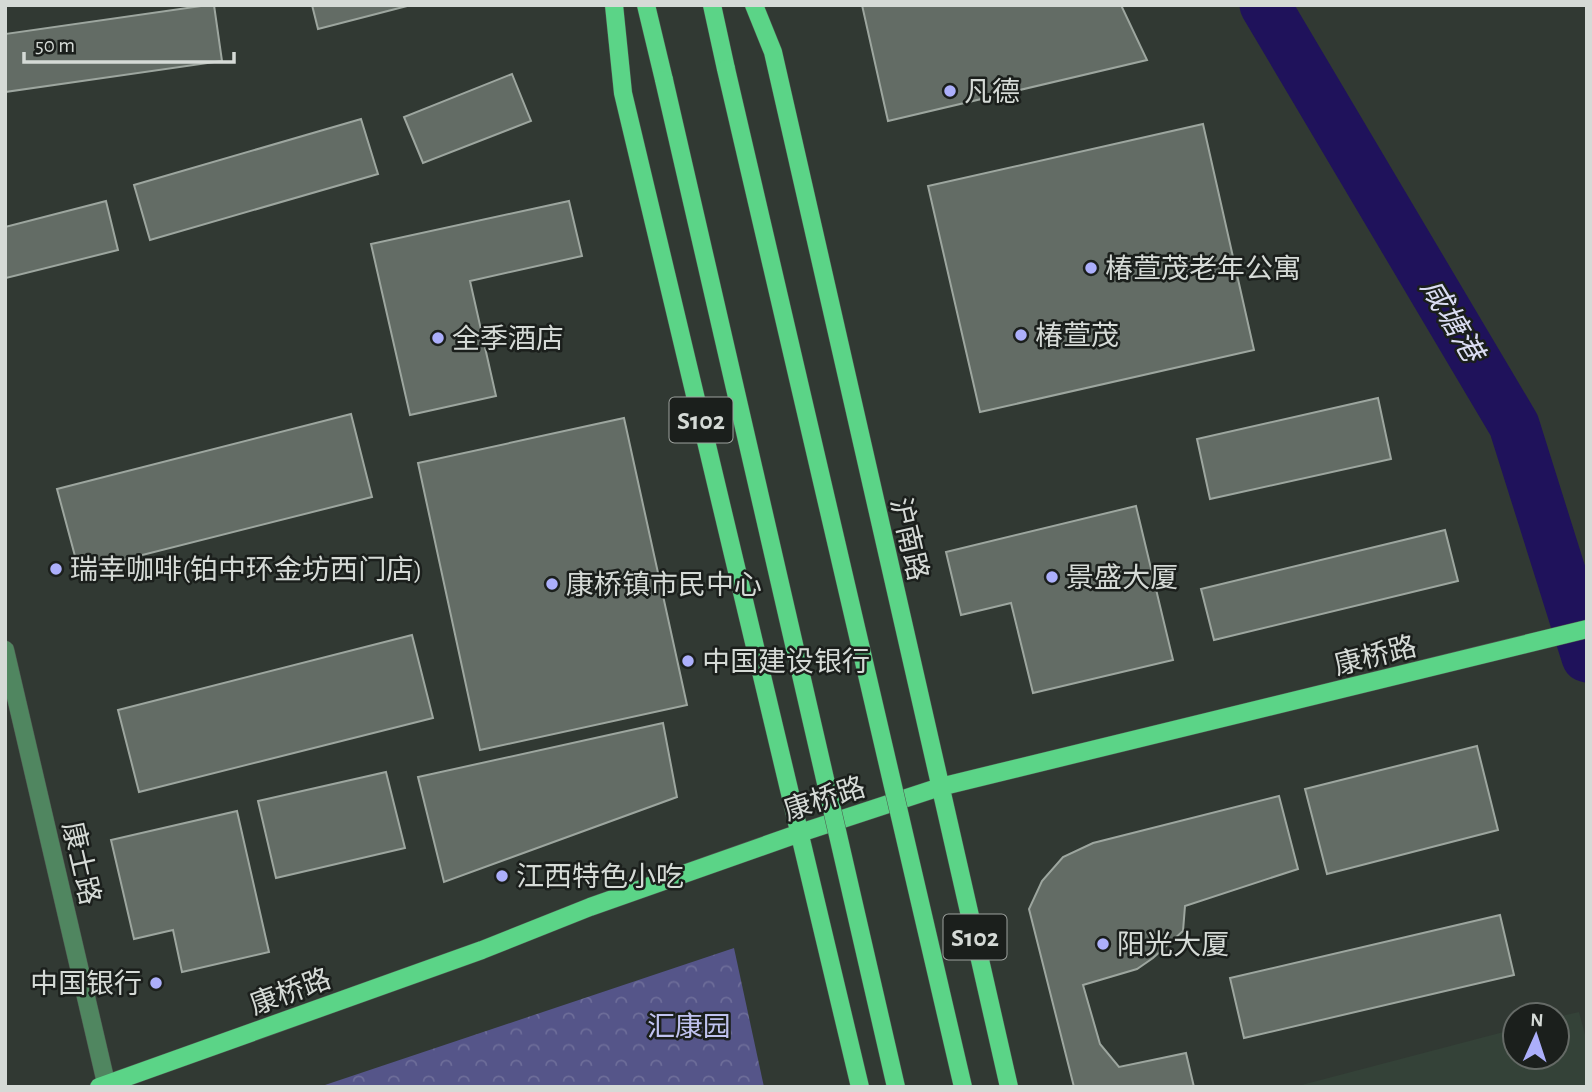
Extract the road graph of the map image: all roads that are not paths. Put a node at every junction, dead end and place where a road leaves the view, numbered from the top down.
1 (614, 5) edge
2 (646, 5) edge
3 (712, 5) edge
4 (754, 5) edge
5 (1587, 629) edge
6 (5, 650) edge
7 (940, 787) junction
8 (800, 833) junction
9 (104, 1086) edge
10 (860, 1087) edge
11 (897, 1087) edge
12 (964, 1087) edge
13 (1009, 1087) edge

1 - 8 main road, S102
2 - 11 main road, bridge
3 - 12 main road, bridge
4 - 7 main road, 沪南路 / S102
5 - 7 main road, 康桥路
6 - 9 street, 康士路
7 - 8 main road, 康桥路
7 - 13 main road, 沪南路 / S102
8 - 9 main road, 康桥路
8 - 10 main road, S102

